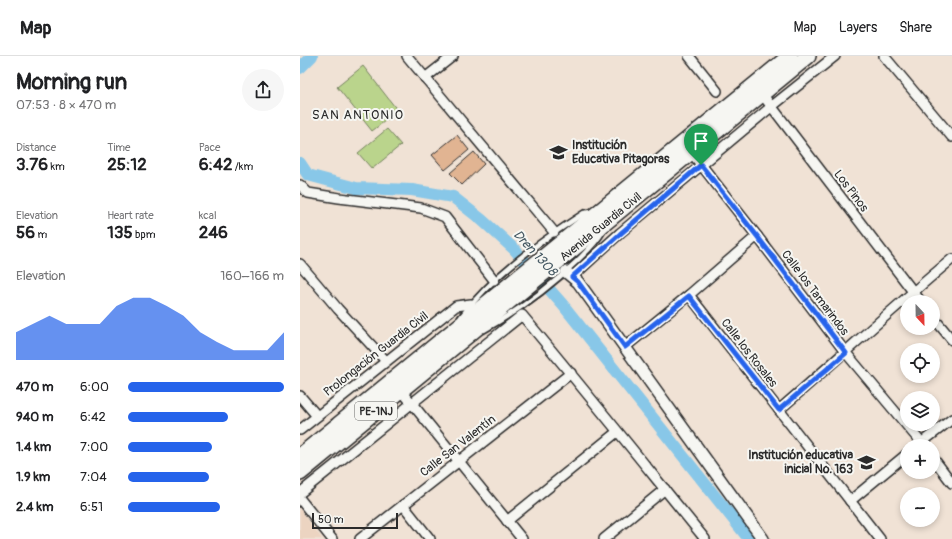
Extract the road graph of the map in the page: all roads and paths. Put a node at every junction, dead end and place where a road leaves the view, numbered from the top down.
1 (407, 56) edge
2 (453, 56) edge
3 (689, 56) edge
4 (790, 56) edge
5 (808, 56) edge
6 (835, 56) edge
7 (884, 56) edge
8 (425, 78) junction
9 (717, 91) dead end
10 (762, 94) junction
11 (771, 107) junction
12 (952, 137) edge
13 (691, 152) junction
14 (701, 165) junction
15 (300, 185) edge
16 (607, 214) junction
17 (554, 232) junction
18 (757, 236) junction
19 (952, 260) edge
20 (300, 264) edge
21 (557, 265) junction
22 (509, 288) junction
23 (913, 292) junction
24 (915, 295) edge
25 (689, 296) junction
26 (471, 304) junction
27 (940, 325) edge
28 (952, 340) edge
29 (449, 342) junction
30 (625, 347) junction
31 (846, 353) junction
32 (386, 361) junction
33 (570, 373) junction
34 (401, 390) junction
35 (300, 396) edge
36 (412, 404) junction
37 (779, 410) junction
38 (317, 416) junction
39 (952, 419) edge
40 (300, 430) edge
41 (617, 432) junction
42 (916, 439) edge
43 (928, 439) edge
44 (300, 456) edge
45 (459, 460) junction
46 (900, 460) edge
47 (940, 467) edge
48 (300, 473) edge
49 (952, 483) edge
50 (665, 490) junction
51 (300, 493) edge
52 (300, 499) edge
53 (850, 501) junction
54 (403, 505) junction
55 (507, 521) junction
56 (332, 539) edge
57 (360, 539) edge
58 (430, 539) edge
59 (522, 539) edge
60 (604, 539) edge
61 (706, 539) edge
62 (763, 539) edge
63 (880, 539) edge

1 - 8 street
2 - 8 street
3 - 9 street
4 - 16 highway, Avenida Guardia Civil / PE-1NJ
5 - 10 highway, Avenida Guardia Civil / PE-1NJ
6 - 11 street
7 - 12 street
8 - 17 street
10 - 11 street, Los Pinos
10 - 13 highway, Avenida Guardia Civil / PE-1NJ
11 - 14 street
11 - 23 street, Los Pinos
13 - 14 street, Calle los Tamarindos
13 - 16 highway, Avenida Guardia Civil / PE-1NJ
14 - 18 street, Calle los Tamarindos
14 - 21 street
15 - 22 street
16 - 17 lane
16 - 21 highway, Avenida Guardia Civil / PE-1NJ
16 - 21 lane
17 - 21 lane
18 - 25 street
18 - 31 street, Calle los Tamarindos
19 - 23 street
20 - 32 street
21 - 22 highway, Avenida Guardia Civil / PE-1NJ
21 - 22 lane
21 - 30 street
22 - 26 lane
22 - 29 highway, Avenida Guardia Civil / PE-1NJ
22 - 29 lane
23 - 24 street, Los Pinos
23 - 31 street
25 - 30 street
25 - 37 street, Calle los Rosales
26 - 29 lane
26 - 32 street, Prolongación Guardia Civil
27 - 28 street
29 - 34 highway, Avenida Guardia Civil / PE-1NJ
29 - 44 highway, Avenida Guardia Civil / PE-1NJ
30 - 62 street
31 - 37 street
31 - 42 street, Calle los Tamarindos
32 - 38 street, Prolongación Guardia Civil
33 - 36 street
33 - 41 street
33 - 45 street, Calle San Valentín
34 - 36 street
34 - 48 highway, Avenida Guardia Civil / PE-1NJ
35 - 38 street
36 - 45 street
36 - 51 street
37 - 53 street, Calle los Rosales
38 - 40 street, Prolongación Guardia Civil
39 - 43 street
41 - 50 street
41 - 55 street
45 - 54 street, Calle San Valentín
45 - 55 street
46 - 53 street
47 - 49 street
50 - 60 street
50 - 61 street
52 - 56 street
53 - 63 street, Calle los Rosales
54 - 57 street, Calle San Valentín
54 - 58 street
55 - 59 street

